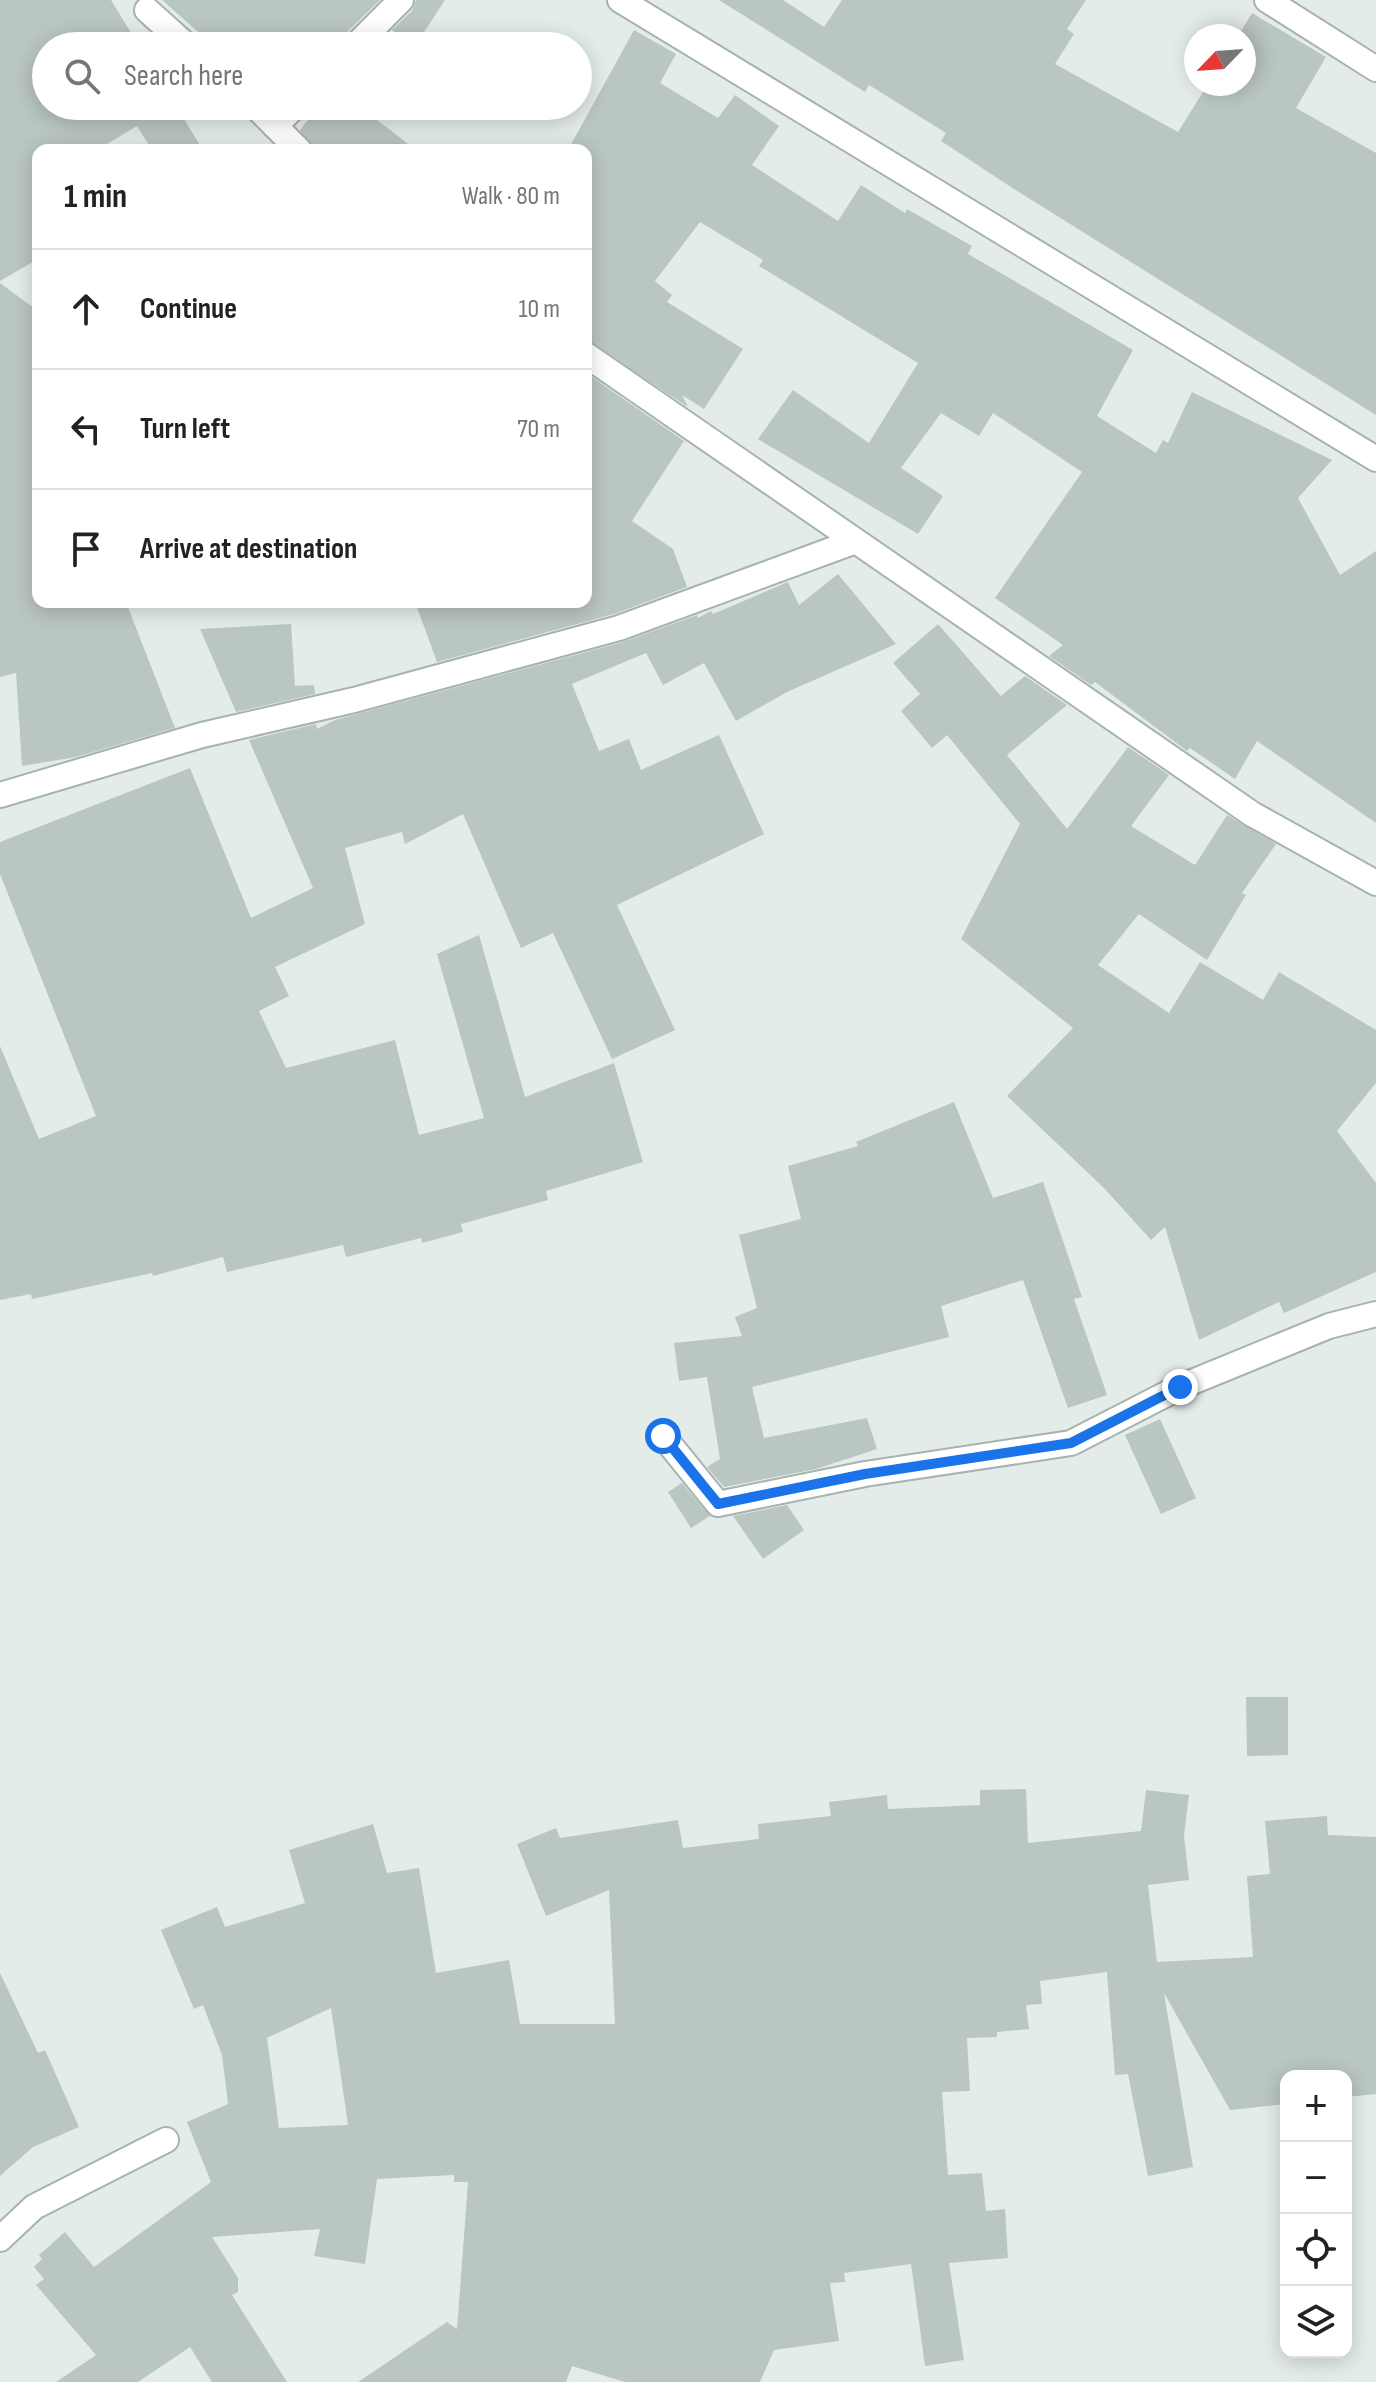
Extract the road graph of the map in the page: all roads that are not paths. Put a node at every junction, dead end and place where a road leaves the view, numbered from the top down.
1 (401, 0) edge
2 (1267, 0) edge
3 (626, 2) edge
4 (147, 10) dead end
5 (171, 32) edge
6 (369, 32) edge
7 (1376, 69) edge
8 (269, 120) edge
9 (281, 120) edge
10 (275, 126) junction
11 (293, 144) edge
12 (592, 359) edge
13 (1376, 459) edge
14 (853, 542) junction
15 (0, 795) edge
16 (1376, 883) edge
17 (1376, 1314) edge
18 (663, 1436) dead end
19 (166, 2140) dead end
20 (0, 2239) edge

1 - 6 street
2 - 7 street
3 - 13 street
4 - 5 street
8 - 10 street
9 - 10 street
10 - 11 street
12 - 14 street
14 - 15 street
14 - 16 street
17 - 18 street
19 - 20 street

